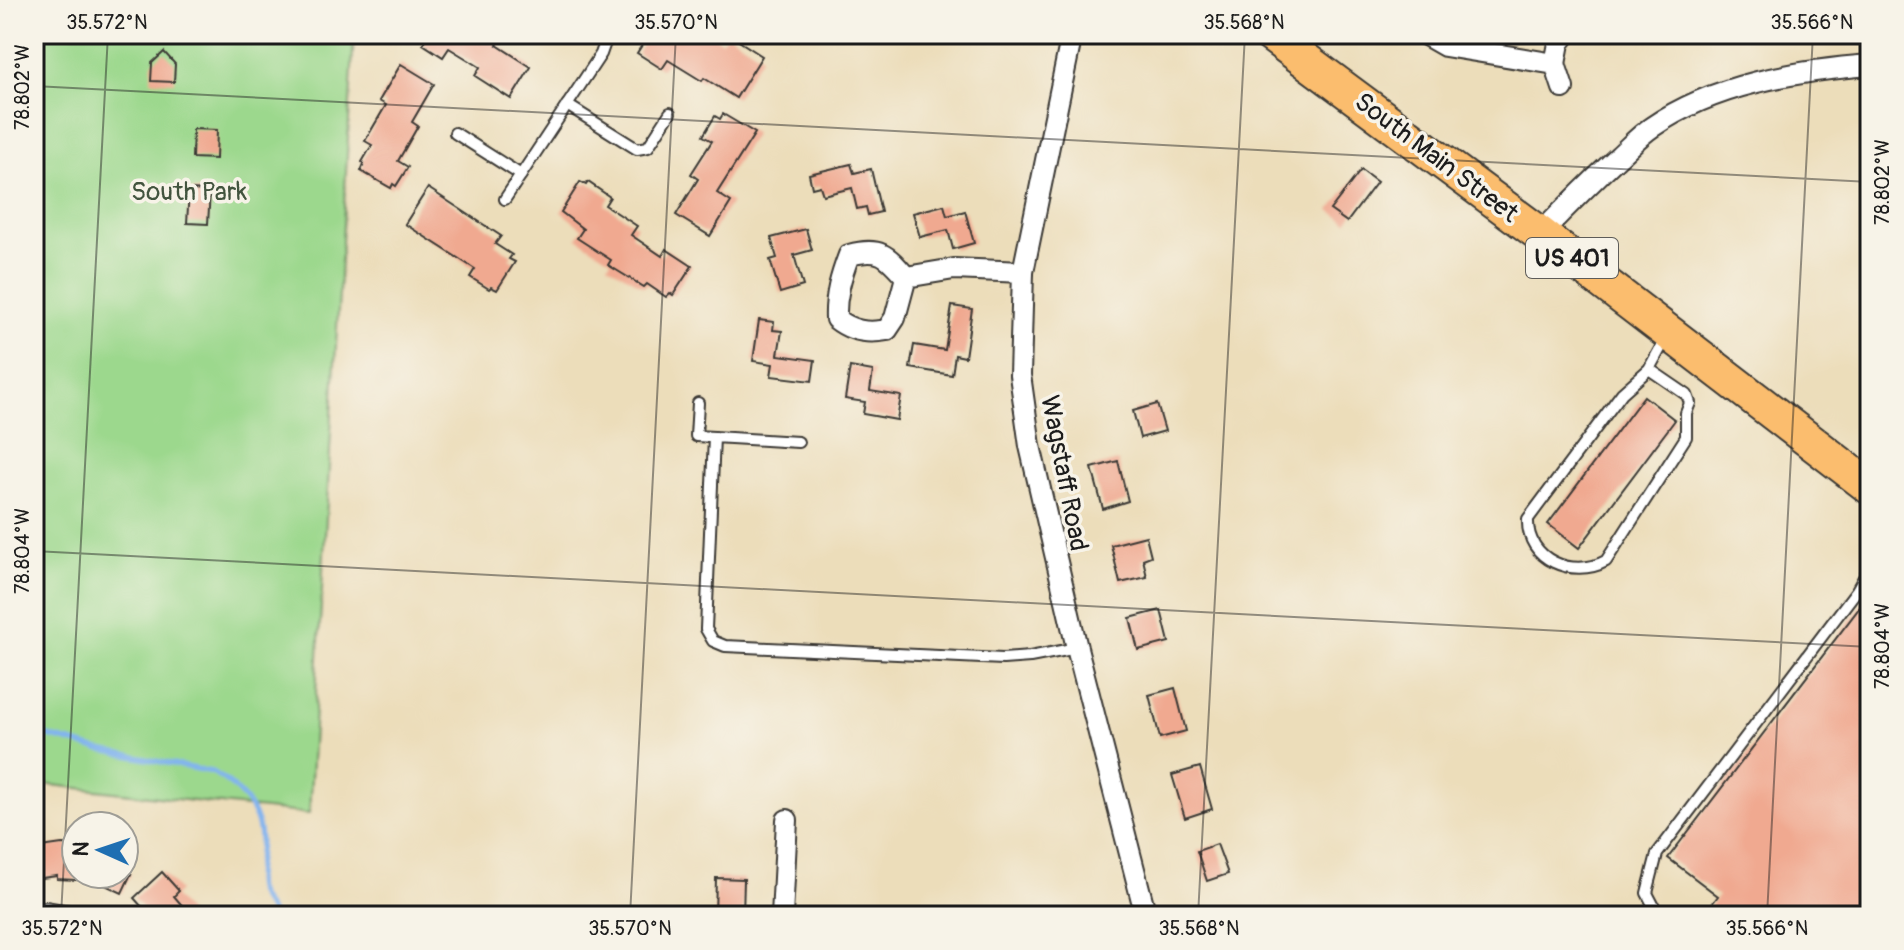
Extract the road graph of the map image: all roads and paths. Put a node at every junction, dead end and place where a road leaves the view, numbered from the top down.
1 (608, 34) edge
2 (1072, 34) edge
3 (1270, 34) edge
4 (1424, 34) edge
5 (1566, 34) edge
6 (1555, 64) junction
7 (1870, 65) edge
8 (1563, 88) dead end
9 (567, 105) junction
10 (670, 113) dead end
11 (455, 133) dead end
12 (521, 175) junction
13 (505, 199) dead end
14 (1540, 234) junction
15 (1023, 272) junction
16 (906, 277) dead end
17 (1669, 333) junction
18 (1649, 369) junction
19 (698, 403) dead end
20 (714, 437) junction
21 (798, 442) dead end
22 (1870, 487) edge
23 (1870, 567) edge
24 (1077, 648) junction
25 (787, 820) dead end
26 (34, 914) edge
27 (70, 916) edge
28 (782, 916) edge
29 (1146, 916) edge
30 (1659, 916) edge

1 - 9 lane
2 - 15 street, Wagstaff Road
3 - 14 highway, South Main Street / US 401
4 - 6 street
5 - 6 street
6 - 8 street
7 - 14 street
9 - 10 lane
9 - 12 lane
11 - 12 lane
12 - 13 lane
14 - 17 highway, South Main Street / US 401
15 - 16 street
15 - 24 street, Wagstaff Road
17 - 18 lane
17 - 22 highway, South Main Street / US 401
18 - 18 lane
19 - 20 lane
20 - 21 lane
20 - 24 lane
23 - 30 lane
24 - 29 street, Wagstaff Road
25 - 28 street
26 - 27 street

